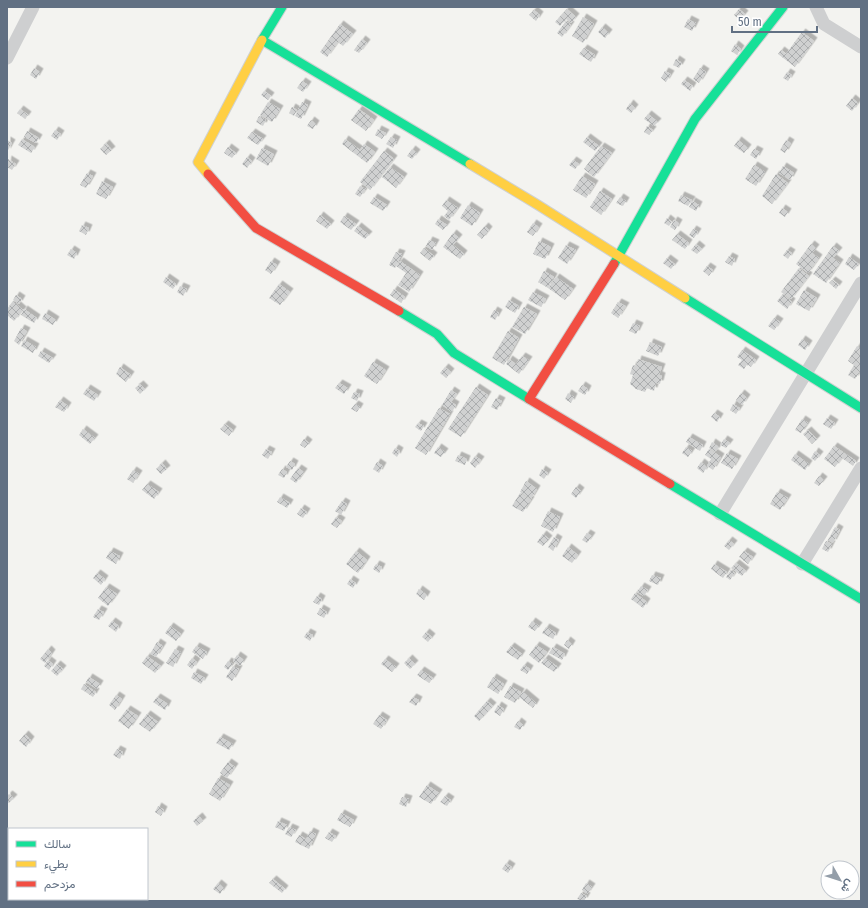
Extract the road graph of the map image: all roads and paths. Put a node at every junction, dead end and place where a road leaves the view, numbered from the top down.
1 (34, 7) edge
2 (282, 7) edge
3 (783, 7) edge
4 (816, 7) edge
5 (262, 40) junction
6 (861, 47) edge
7 (7, 58) edge
8 (619, 256) junction
9 (861, 283) edge
10 (806, 375) junction
11 (529, 400) junction
12 (861, 408) edge
13 (861, 468) edge
14 (720, 514) junction
15 (802, 564) junction
16 (861, 598) edge

1 - 7 street
2 - 5 street
3 - 8 street
4 - 6 street
5 - 8 street
5 - 11 street
8 - 10 street
8 - 11 street
9 - 10 street
10 - 12 street
10 - 14 street
11 - 14 street
13 - 15 street
14 - 15 street
15 - 16 street

